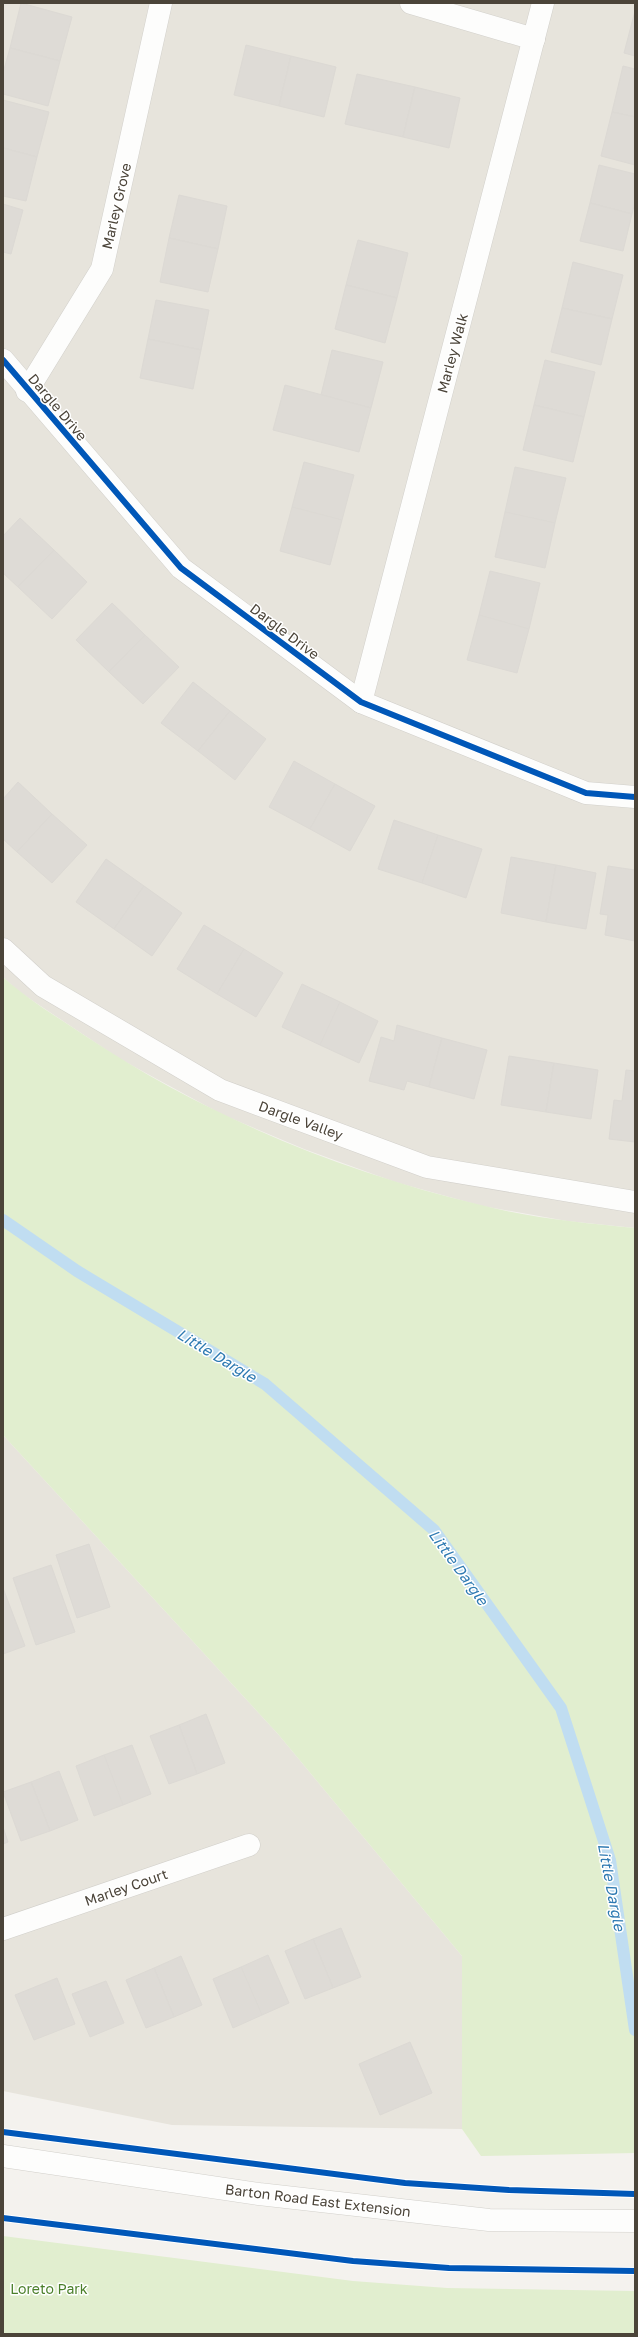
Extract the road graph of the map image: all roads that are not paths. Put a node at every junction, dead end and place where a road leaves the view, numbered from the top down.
1 (162, 3) edge
2 (410, 3) edge
3 (543, 3) edge
4 (534, 39) junction
5 (3, 360) edge
6 (27, 391) junction
7 (361, 702) junction
8 (635, 797) edge
9 (3, 950) edge
10 (635, 1202) edge
11 (248, 1845) dead end
12 (3, 1929) edge
13 (3, 2156) edge
14 (635, 2221) edge

1 - 6 street, Marley Grove
2 - 4 street
3 - 4 street, Marley Walk
4 - 7 street, Marley Walk
5 - 6 street, Dargle Drive
6 - 7 street, Dargle Drive
7 - 8 street, Dargle Drive
9 - 10 street, Dargle Valley
11 - 12 street, Marley Court
13 - 14 street, Barton Road East Extension

